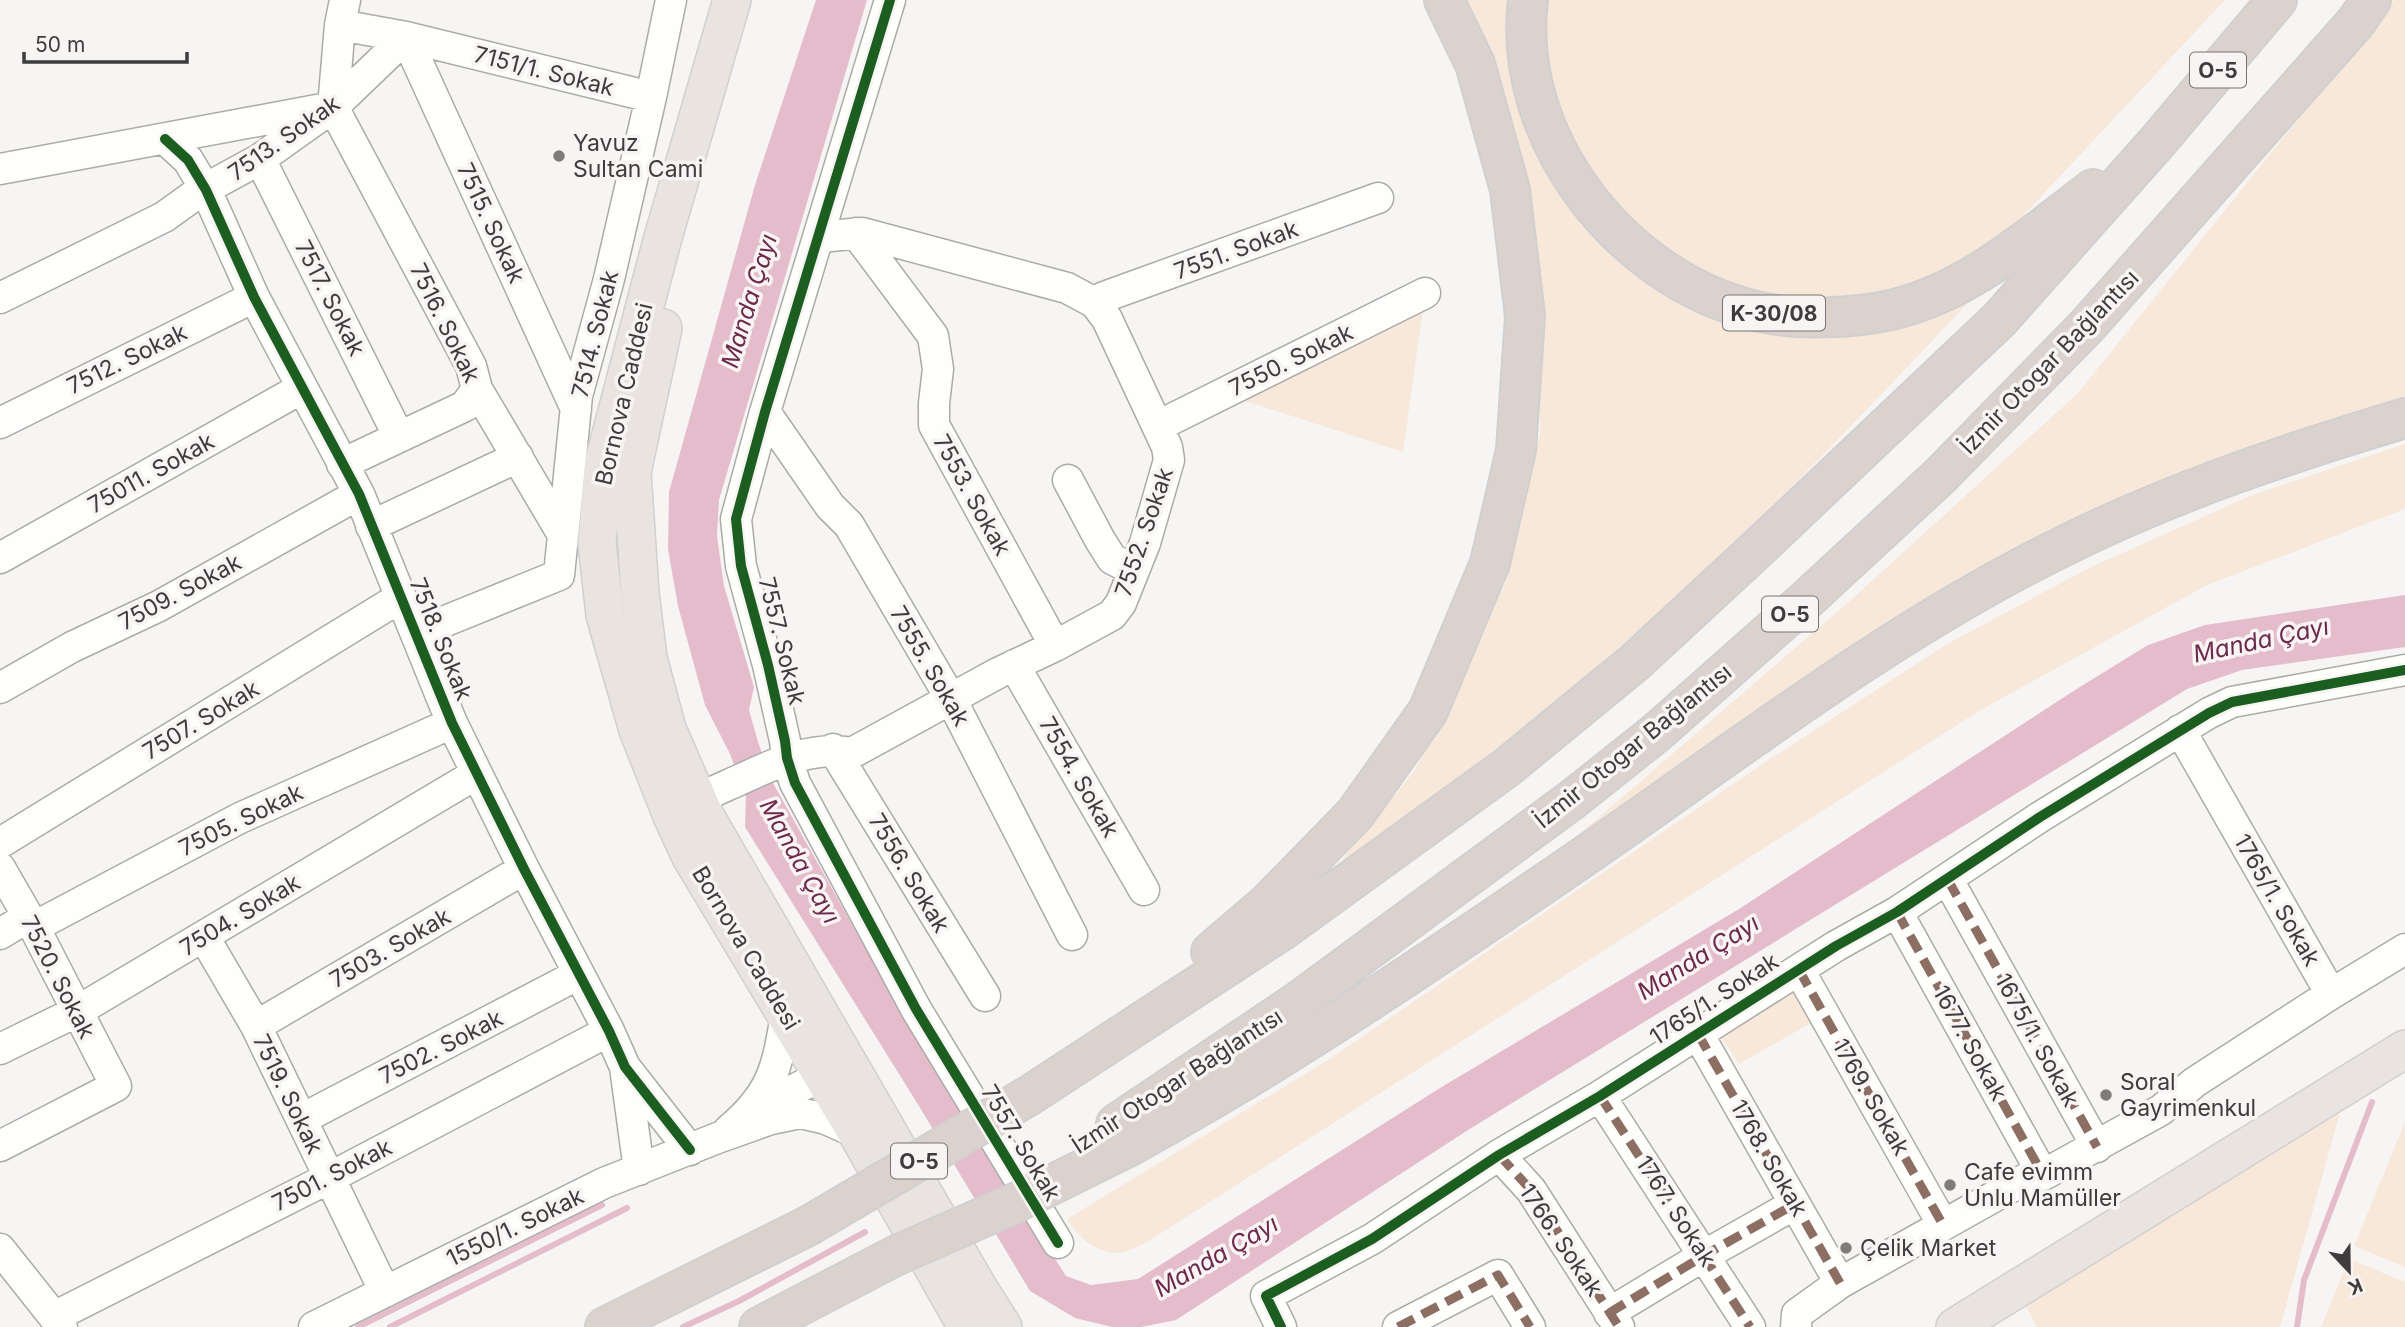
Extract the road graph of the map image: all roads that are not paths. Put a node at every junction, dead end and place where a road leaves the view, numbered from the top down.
1 (671, 0) edge
2 (732, 0) edge
3 (749, 0) edge
4 (890, 0) edge
5 (1444, 0) edge
6 (1528, 0) edge
7 (2277, 0) edge
8 (2371, 0) edge
9 (343, 12) edge
10 (406, 37) junction
11 (651, 97) junction
12 (333, 107) junction
13 (165, 139) junction
14 (2159, 140) junction
15 (260, 159) junction
16 (0, 169) edge
17 (206, 190) junction
18 (1378, 198) dead end
19 (856, 233) junction
20 (820, 237) junction
21 (1425, 293) dead end
22 (254, 297) junction
23 (0, 298) edge
24 (1095, 303) junction
25 (302, 388) junction
26 (478, 389) junction
27 (576, 409) junction
28 (765, 412) junction
29 (2405, 418) edge
30 (0, 423) edge
31 (1158, 426) junction
32 (399, 437) junction
33 (518, 457) junction
34 (342, 464) junction
35 (1068, 480) dead end
36 (359, 494) junction
37 (371, 526) junction
38 (563, 535) junction
39 (0, 558) edge
40 (1134, 570) junction
41 (401, 597) junction
42 (416, 633) junction
43 (1055, 646) junction
44 (1014, 665) junction
45 (2405, 670) edge
46 (0, 688) edge
47 (951, 699) junction
48 (452, 723) junction
49 (2180, 730) junction
50 (833, 749) junction
51 (787, 758) junction
52 (476, 774) junction
53 (697, 801) junction
54 (0, 843) edge
55 (0, 868) edge
56 (524, 869) junction
57 (1948, 880) junction
58 (1144, 890) dead end
59 (1897, 912) junction
60 (31, 922) junction
61 (0, 934) edge
62 (1072, 935) dead end
63 (204, 937) junction
64 (2405, 949) edge
65 (1799, 970) junction
66 (579, 974) junction
67 (2331, 994) junction
68 (985, 996) dead end
69 (76, 1012) junction
70 (786, 1015) junction
71 (256, 1026) junction
72 (609, 1031) junction
73 (1698, 1034) junction
74 (0, 1049) edge
75 (2405, 1049) edge
76 (1093, 1053) junction
77 (625, 1067) junction
78 (839, 1074) junction
79 (1600, 1096) junction
80 (760, 1116) junction
81 (302, 1119) junction
82 (857, 1133) junction
83 (1123, 1135) junction
84 (0, 1146) edge
85 (2097, 1147) junction
86 (690, 1150) junction
87 (1499, 1155) junction
88 (639, 1170) junction
89 (2043, 1175) junction
90 (329, 1178) junction
91 (1796, 1204) junction
92 (1943, 1225) junction
93 (915, 1232) junction
94 (1058, 1243) dead end
95 (0, 1249) edge
96 (1704, 1255) junction
97 (1840, 1283) junction
98 (385, 1292) junction
99 (1614, 1320) edge
100 (58, 1322) edge
101 (314, 1327) edge
102 (605, 1327) edge
103 (759, 1327) edge
104 (967, 1327) edge
105 (1003, 1327) edge
106 (1281, 1327) edge
107 (1398, 1327) edge
108 (1530, 1327) edge
109 (1750, 1327) edge
110 (1796, 1327) edge
111 (1955, 1327) edge

1 - 11 street
2 - 53 main road, Bornova Caddesi
3 - 53 main road, Bornova Caddesi
4 - 20 street, 7557. Sokak
5 - 76 highway
6 - 14 highway, K-30/08
7 - 14 highway, O-5
8 - 83 highway, İzmir Otogar Bağlantısı / O-5
9 - 10 street, 7151/1. Sokak
9 - 12 street
10 - 11 street, 7151/1. Sokak
10 - 12 street, 7513. Sokak
10 - 27 street, 7515. Sokak
11 - 27 street, 7514. Sokak
12 - 13 street
12 - 15 street, 7513. Sokak
12 - 26 street, 7516. Sokak
13 - 16 street
13 - 17 street, 7518. Sokak
14 - 76 highway, O-5
15 - 17 street, 7513. Sokak
15 - 32 street, 7517. Sokak
17 - 22 street, 7518. Sokak
17 - 23 street, 7513. Sokak
18 - 24 street, 7551. Sokak
19 - 20 street
19 - 24 street
19 - 43 street, 7553. Sokak
20 - 28 street, 7557. Sokak
21 - 31 street, 7550. Sokak
22 - 25 street, 7518. Sokak
22 - 30 street, 7512. Sokak
24 - 31 street, 7552. Sokak
25 - 34 street, 7518. Sokak
25 - 39 street, 75011. Sokak
26 - 32 street
26 - 33 street, 7516. Sokak
27 - 38 street, 7514. Sokak
28 - 47 street, 7555. Sokak
28 - 51 street, 7557. Sokak
29 - 83 highway
31 - 40 street, 7552. Sokak
32 - 34 street
33 - 37 street
33 - 38 street, 7516. Sokak
34 - 36 street, 7518. Sokak
35 - 40 street
36 - 37 street, 7518. Sokak
36 - 46 street, 7509. Sokak
37 - 41 street, 7518. Sokak
38 - 42 street, 7514. Sokak
40 - 43 street, 7552. Sokak
41 - 42 street, 7518. Sokak
41 - 54 street, 7507. Sokak
42 - 48 street, 7518. Sokak
43 - 44 street, 7552. Sokak
44 - 47 street, 7552. Sokak
44 - 58 street, 7554. Sokak
45 - 49 street
47 - 50 street, 7552. Sokak
47 - 62 street, 7555. Sokak
48 - 52 street, 7518. Sokak
48 - 60 street, 7505. Sokak
49 - 57 street, 1765/1. Sokak
49 - 67 street, 1765/1. Sokak
50 - 51 street, 7552. Sokak
50 - 68 street, 7556. Sokak
51 - 53 street, 7552. Sokak
51 - 94 street, 7557. Sokak
52 - 56 street, 7518. Sokak
52 - 63 street, 7504. Sokak
53 - 70 main road, Bornova Caddesi
53 - 78 main road, Bornova Caddesi
55 - 60 street, 7520. Sokak
56 - 66 street, 7518. Sokak
56 - 71 street, 7503. Sokak
57 - 59 street, 1765/1. Sokak
57 - 85 street, 1675/1. Sokak
59 - 65 street, 1765/1. Sokak
59 - 89 street, 1677. Sokak
60 - 61 street, 7505. Sokak
60 - 69 street, 7520. Sokak
63 - 69 street, 7504. Sokak
63 - 71 street, 7519. Sokak
64 - 67 street
65 - 73 street, 1765/1. Sokak
65 - 92 street, 1769. Sokak
66 - 72 street, 7518. Sokak
66 - 81 street, 7502. Sokak
67 - 85 street
69 - 74 street, 7504. Sokak
69 - 84 street, 7520. Sokak
70 - 78 main road, Bornova Caddesi
70 - 80 street
71 - 81 street, 7519. Sokak
72 - 77 street, 7518. Sokak
72 - 90 street, 7501. Sokak
73 - 79 street, 1765/1. Sokak
73 - 91 street, 1768. Sokak
75 - 111 main road
76 - 102 highway, O-5, bridge
77 - 86 street, 7518. Sokak
77 - 88 street, 7518. Sokak
78 - 80 street, 1550/1. Sokak
78 - 82 main road, Bornova Caddesi
78 - 93 main road, Bornova Caddesi
79 - 87 street, 1765/1. Sokak
79 - 96 street, 1767. Sokak
80 - 82 street, 1550/1. Sokak
80 - 86 street, 1550/1. Sokak
81 - 90 street, 7519. Sokak
82 - 93 main road, Bornova Caddesi
83 - 93 highway, İzmir Otogar Bağlantısı / O-5, bridge
85 - 89 street
86 - 88 street, 1550/1. Sokak
87 - 99 street, 1766. Sokak
87 - 106 street, 1765/1. Sokak
88 - 98 street, 1550/1. Sokak
89 - 92 street
90 - 98 street, 7519. Sokak
90 - 100 street, 7501. Sokak
91 - 96 street
91 - 97 street, 1768. Sokak
92 - 97 street
93 - 103 highway, İzmir Otogar Bağlantısı / O-5
93 - 104 main road
93 - 105 main road
95 - 100 street
96 - 99 street
96 - 109 street, 1767. Sokak
97 - 110 street
98 - 101 street, 1550/1. Sokak
107 - 108 street

